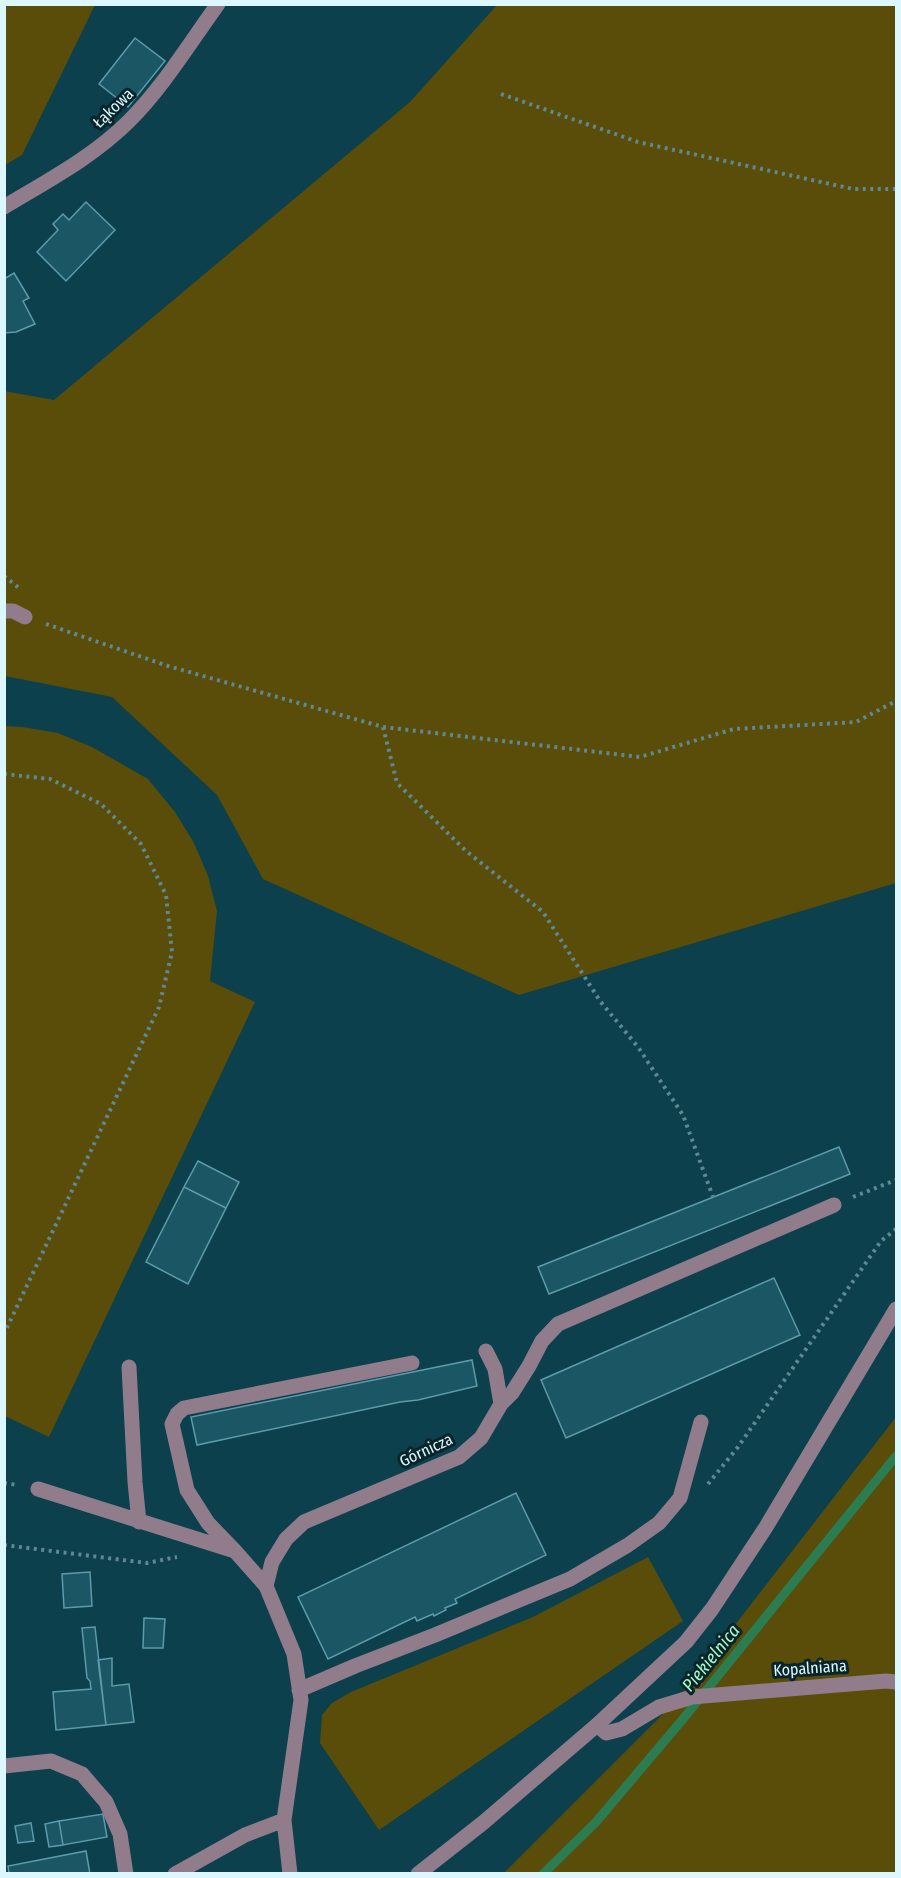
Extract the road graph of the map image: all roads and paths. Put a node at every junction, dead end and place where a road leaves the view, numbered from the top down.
1 (218, 4) edge
2 (501, 94) dead end
3 (897, 189) edge
4 (4, 207) edge
5 (4, 611) edge
6 (26, 617) joint
7 (897, 701) edge
8 (383, 728) junction
9 (4, 774) edge
10 (897, 1180) edge
11 (713, 1197) dead end
12 (834, 1205) joint
13 (897, 1229) edge
14 (897, 1309) edge
15 (4, 1334) edge
16 (486, 1351) dead end
17 (412, 1363) dead end
18 (129, 1367) dead end
19 (501, 1404) junction
20 (701, 1422) dead end
21 (38, 1489) dead end
22 (704, 1489) dead end
23 (139, 1522) junction
24 (4, 1545) edge
25 (235, 1551) junction
26 (180, 1557) dead end
27 (266, 1586) junction
28 (893, 1681) edge
29 (299, 1690) junction
30 (597, 1725) junction
31 (4, 1766) edge
32 (284, 1820) junction
33 (126, 1874) edge
34 (175, 1874) edge
35 (290, 1874) edge
36 (418, 1874) edge

1 - 4 street, Łąkowa
2 - 3 path
5 - 6 street
6 - 8 path
7 - 8 path
8 - 11 path
9 - 15 path
10 - 12 path
12 - 19 street, Górnicza
13 - 22 path
14 - 30 street
16 - 19 street
17 - 25 street
18 - 23 street
19 - 27 street, Górnicza
20 - 29 street
21 - 23 street
23 - 25 street
24 - 26 path
25 - 27 street
27 - 29 street
28 - 30 street, Kopalniana
29 - 32 street
30 - 36 street
31 - 33 street
32 - 34 street
32 - 35 street

